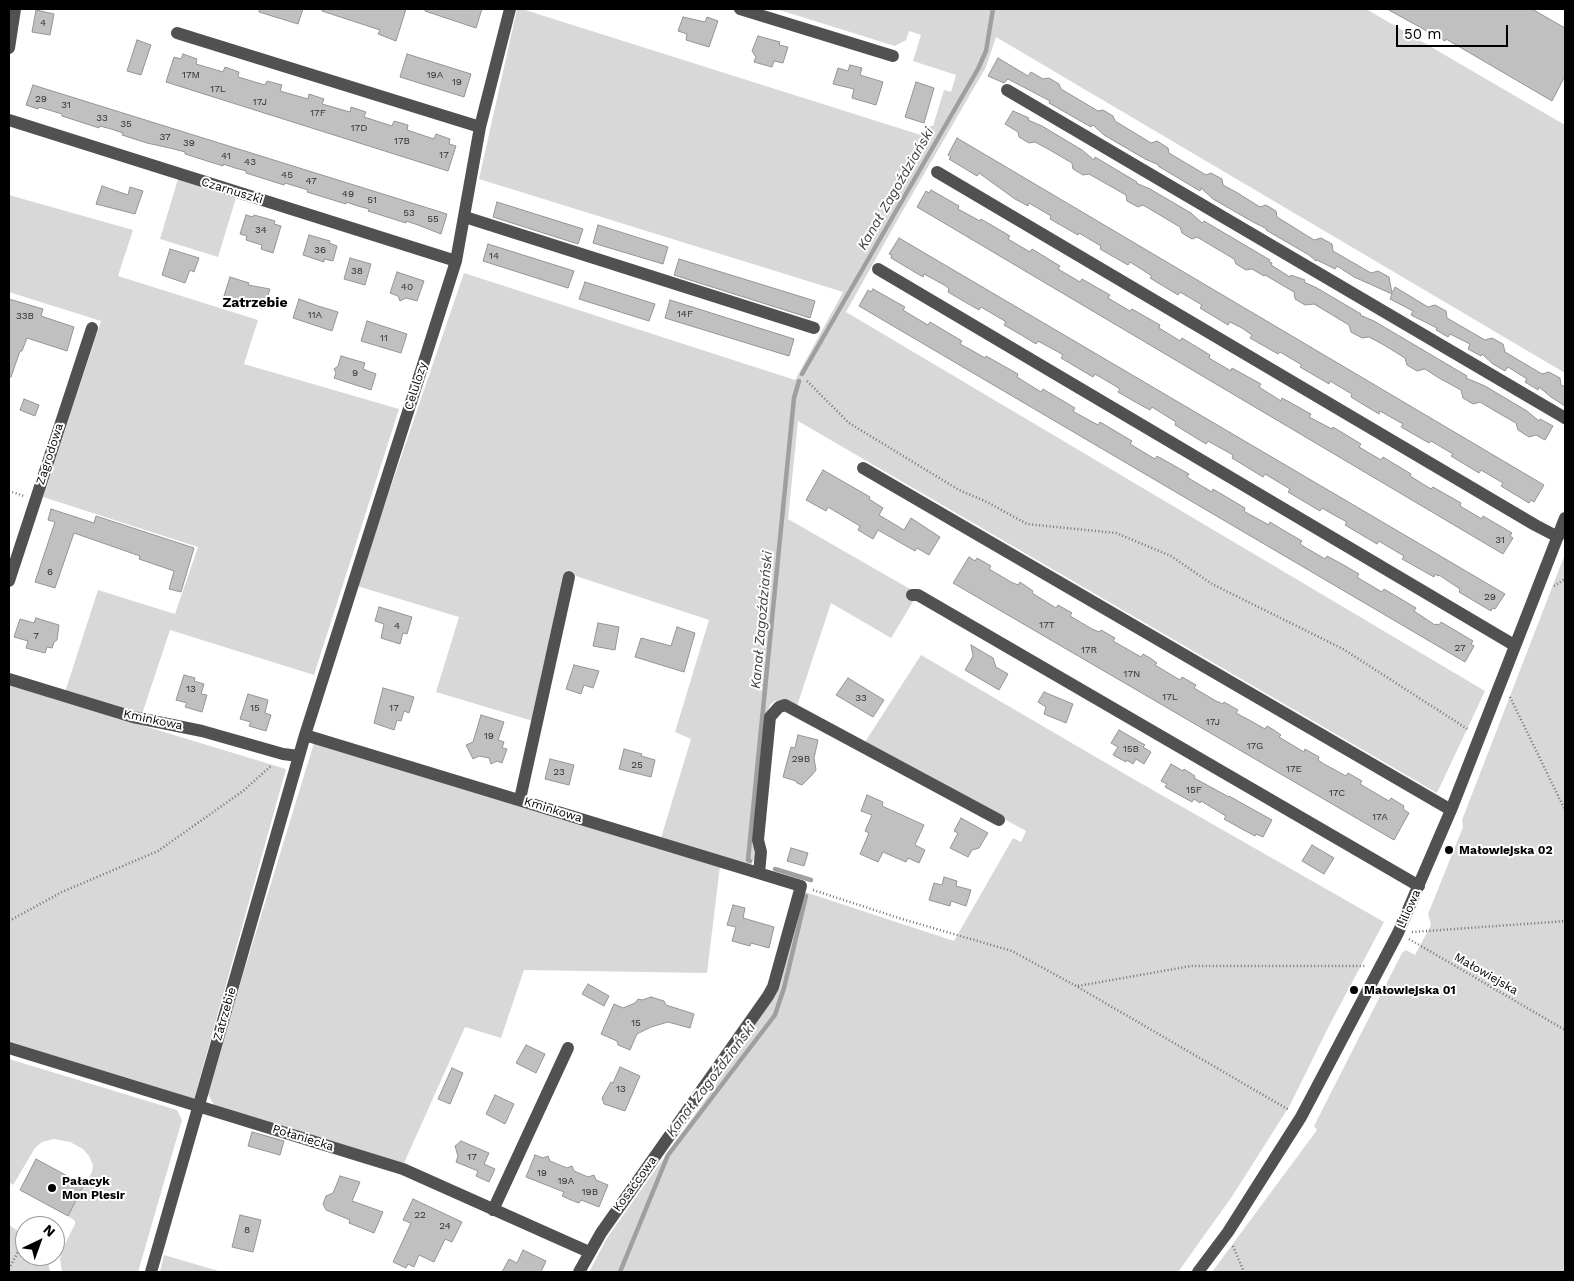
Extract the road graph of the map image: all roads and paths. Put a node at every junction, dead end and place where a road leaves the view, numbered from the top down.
1 (15, 9) edge
2 (510, 9) edge
3 (740, 9) edge
4 (177, 33) dead end
5 (9, 48) edge
6 (893, 56) dead end
7 (1007, 90) dead end
8 (9, 120) edge
9 (480, 128) junction
10 (937, 172) dead end
11 (464, 217) junction
12 (456, 261) junction
13 (878, 269) dead end
14 (92, 328) dead end
15 (814, 328) dead end
16 (807, 381) dead end
17 (1565, 418) edge
18 (864, 468) dead end
19 (1565, 518) edge
20 (1558, 536) junction
21 (569, 578) dead end
22 (9, 581) edge
23 (912, 595) dead end
24 (1514, 645) junction
25 (9, 679) edge
26 (1501, 679) junction
27 (305, 735) junction
28 (1479, 736) junction
29 (283, 754) junction
30 (299, 756) junction
31 (520, 800) junction
32 (1450, 810) junction
33 (1565, 810) edge
34 (999, 820) dead end
35 (758, 873) junction
36 (801, 886) junction
37 (1419, 886) junction
38 (9, 921) edge
39 (1565, 921) edge
40 (1398, 933) junction
41 (1381, 965) junction
42 (1076, 986) junction
43 (1565, 1030) edge
44 (9, 1048) edge
45 (568, 1048) dead end
46 (198, 1107) junction
47 (1301, 1117) junction
48 (493, 1210) junction
49 (590, 1252) junction
50 (15, 1257) edge
51 (9, 1269) edge
52 (151, 1272) edge
53 (580, 1272) edge
54 (1198, 1272) edge

1 - 5 street
2 - 9 street, Celulozy
3 - 6 street
4 - 9 street
7 - 17 street
8 - 12 street, Czarnuszki
9 - 11 street, Celulozy
10 - 20 street
11 - 12 street, Celulozy
11 - 15 street
12 - 27 street, Celulozy
13 - 24 street
14 - 22 street, Zagrodowa
16 - 28 path
18 - 32 street
19 - 20 street, Liliowa
20 - 24 street, Liliowa
21 - 31 street
23 - 37 street
24 - 26 street, Liliowa
25 - 29 street, Kminkowa
26 - 28 street, Liliowa
26 - 33 path
27 - 30 street, Celulozy
27 - 31 street, Kminkowa
28 - 32 street, Liliowa
29 - 30 street, Kminkowa
29 - 38 path
30 - 46 street, Zatrzebie
31 - 35 street, Kminkowa
32 - 37 street, Liliowa
34 - 35 street
35 - 36 street, Kminkowa
36 - 42 path
36 - 49 street, Kosaćcowa
37 - 40 street, Liliowa
39 - 40 path
40 - 41 street, Liliowa
40 - 43 path, Małowiejska
41 - 42 path
41 - 47 street, Liliowa
42 - 47 path
44 - 46 street, Połaniecka
45 - 48 street
46 - 48 street, Połaniecka
46 - 52 street, Zatrzebie
47 - 54 street, Liliowa
48 - 49 street, Połaniecka
49 - 53 street, Kosaćcowa
50 - 51 path

